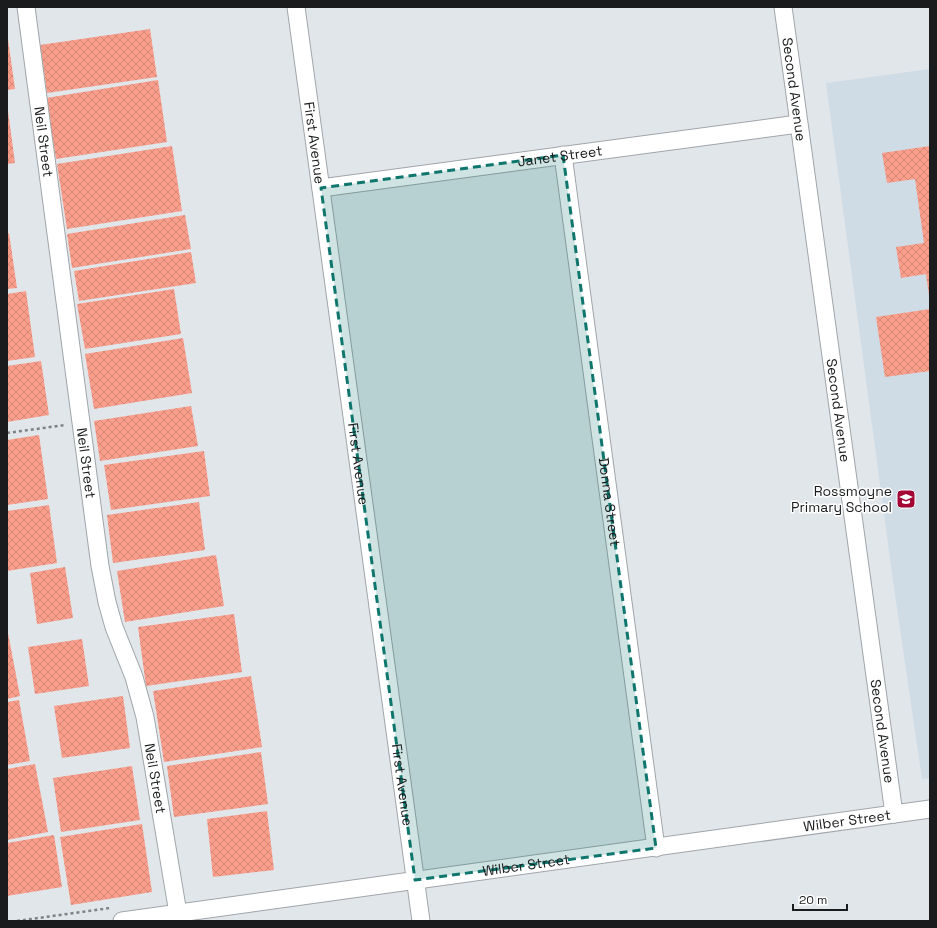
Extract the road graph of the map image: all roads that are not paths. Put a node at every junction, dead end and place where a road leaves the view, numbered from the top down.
1 (26, 7) edge
2 (296, 7) edge
3 (783, 7) edge
4 (798, 124) junction
5 (563, 155) junction
6 (321, 188) junction
7 (930, 809) edge
8 (894, 814) junction
9 (656, 848) junction
10 (416, 880) junction
11 (178, 913) junction
12 (122, 921) edge
13 (421, 921) edge

1 - 11 street, Neil Street
2 - 6 street, First Avenue
3 - 4 street, Second Avenue
4 - 5 street, Janet Street
4 - 8 street, Second Avenue
5 - 6 street, Janet Street
5 - 9 street, Donna Street
6 - 10 street, First Avenue
7 - 8 street, Wilber Street
8 - 9 street, Wilber Street
9 - 10 street, Wilber Street
10 - 11 street, Wilber Street
10 - 13 street, First Avenue
11 - 12 street, Wilber Street

